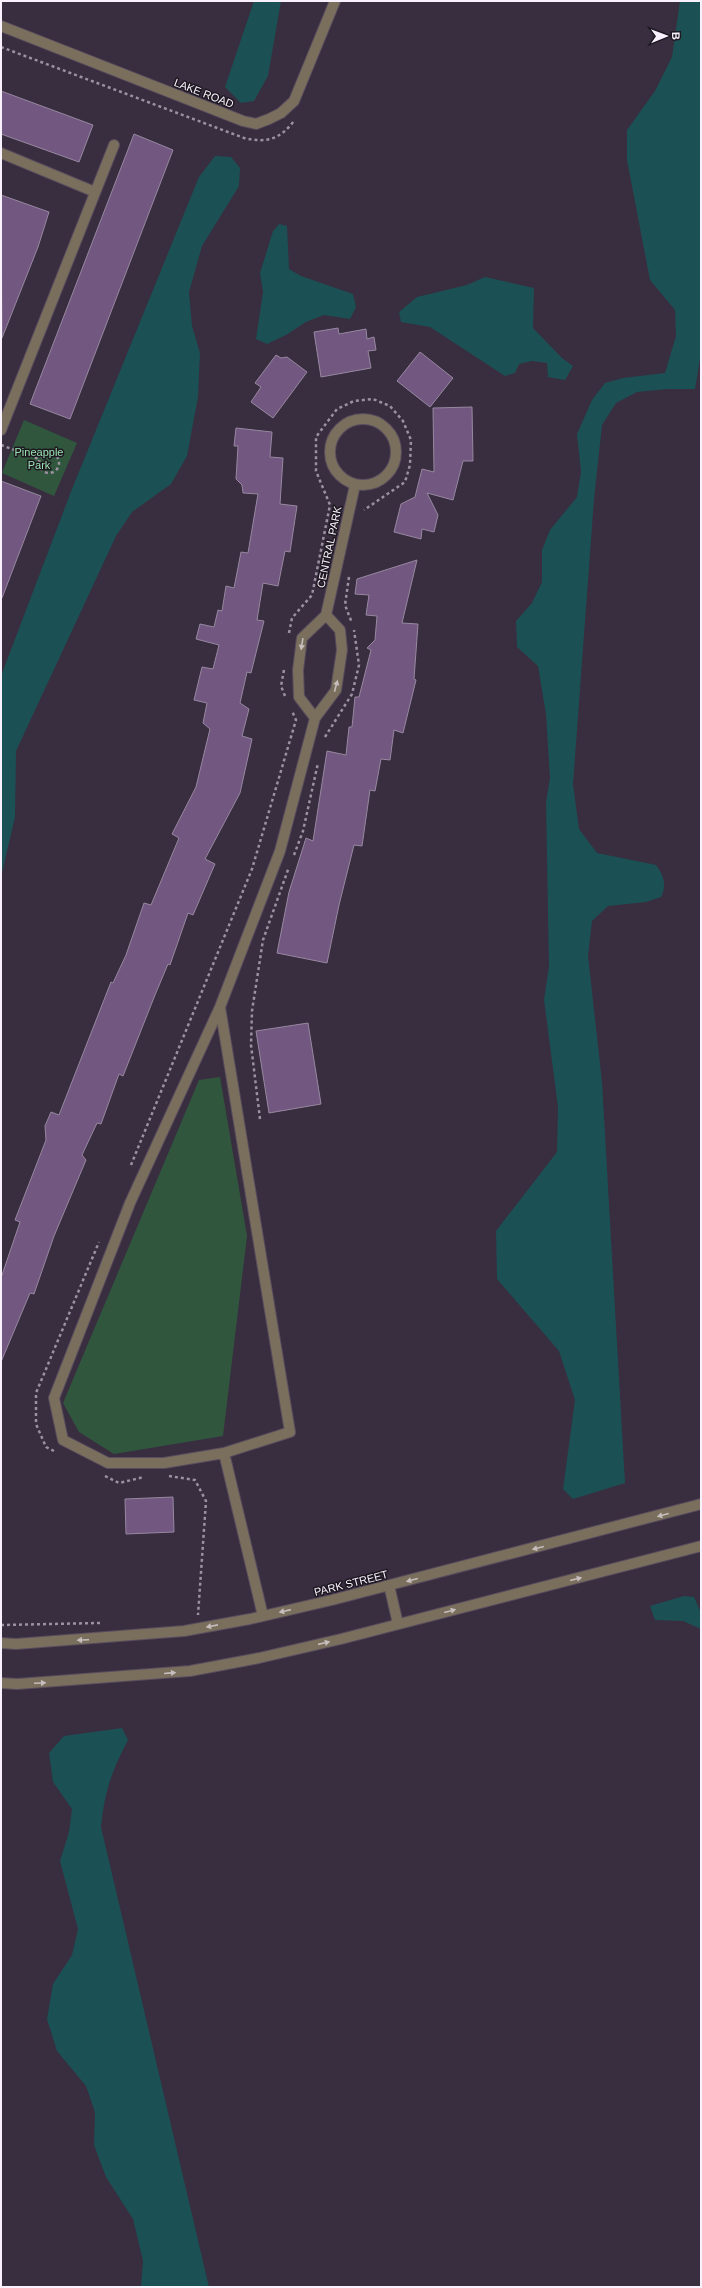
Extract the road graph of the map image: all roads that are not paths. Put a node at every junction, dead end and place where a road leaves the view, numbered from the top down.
1 (335, 1) edge
2 (1, 26) edge
3 (114, 144) dead end
4 (1, 152) edge
5 (95, 192) junction
6 (1, 430) edge
7 (355, 484) junction
8 (326, 616) junction
9 (315, 718) junction
10 (220, 1007) junction
11 (224, 1453) junction
12 (701, 1504) edge
13 (701, 1546) edge
14 (389, 1586) junction
15 (263, 1616) junction
16 (398, 1624) junction
17 (1, 1643) edge
18 (1, 1683) edge

1 - 2 street, LAKE ROAD
3 - 5 street
4 - 5 street
5 - 6 street
7 - 7 street
7 - 8 street, CENTRAL PARK
9 -> 8 street
8 -> 9 street
9 - 10 street
10 - 11 street
10 - 11 street
11 - 15 street
12 -> 14 street, PARK STREET
16 -> 13 street
14 -> 15 street, PARK STREET
14 - 16 street
15 -> 17 street, PARK STREET
18 -> 16 street

